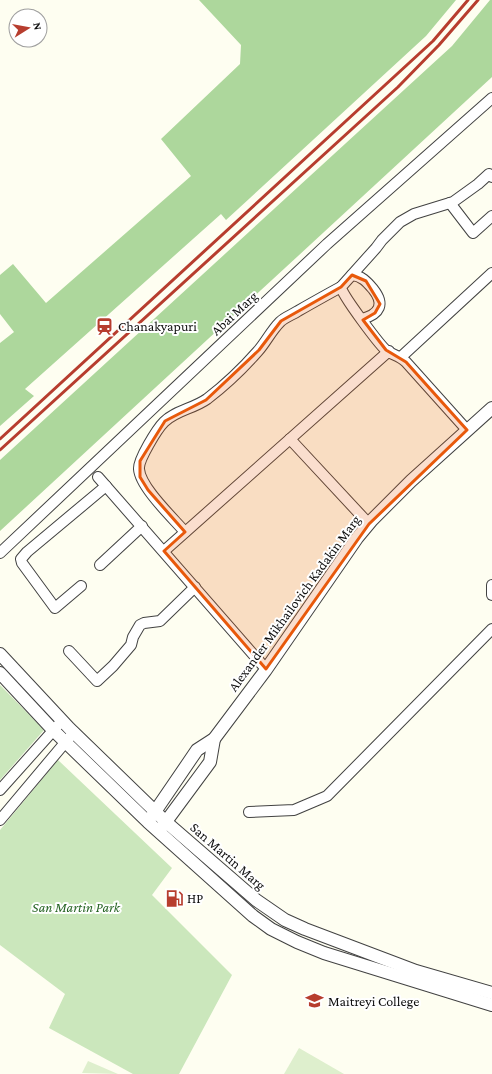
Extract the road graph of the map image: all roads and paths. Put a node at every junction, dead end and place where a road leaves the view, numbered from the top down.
1 (492, 98) edge
2 (492, 177) edge
3 (450, 204) junction
4 (492, 216) edge
5 (492, 273) edge
6 (352, 275) junction
7 (341, 287) junction
8 (362, 319) junction
9 (389, 352) junction
10 (401, 358) junction
11 (492, 408) edge
12 (467, 430) junction
13 (290, 439) junction
14 (98, 477) dead end
15 (106, 486) junction
16 (369, 524) junction
17 (142, 526) junction
18 (185, 532) junction
19 (164, 551) junction
20 (0, 553) edge
21 (100, 565) dead end
22 (492, 585) edge
23 (80, 586) dead end
24 (195, 587) junction
25 (492, 595) edge
26 (492, 629) edge
27 (70, 651) dead end
28 (0, 654) edge
29 (266, 669) junction
30 (0, 673) edge
31 (62, 720) junction
32 (53, 730) junction
33 (74, 732) junction
34 (214, 739) junction
35 (65, 742) junction
36 (0, 790) edge
37 (156, 811) junction
38 (249, 812) dead end
39 (0, 820) edge
40 (148, 822) junction
41 (166, 822) junction
42 (158, 832) junction
43 (492, 993) edge
44 (492, 1005) edge

1 - 20 street, Abai Marg
2 - 3 street
3 - 4 street
3 - 6 street
5 - 10 street
6 - 7 street
6 - 8 street
7 - 8 street
7 - 18 street
8 - 9 street
9 - 10 street
9 - 13 street
10 - 12 street
11 - 12 street, Alexander Mikhailovich Kadakin Marg
12 - 16 street, Alexander Mikhailovich Kadakin Marg
13 - 16 street
13 - 18 street
14 - 15 street
15 - 17 street
15 - 23 street
16 - 29 street, Alexander Mikhailovich Kadakin Marg
17 - 19 street
17 - 21 street
18 - 19 street
19 - 24 street
22 - 25 street
24 - 27 street
24 - 29 street
26 - 38 street
28 - 31 street, San Martin Marg
29 - 34 street, Alexander Mikhailovich Kadakin Marg
30 - 32 street, San Martin Marg
31 - 32 street
31 - 33 street, San Martin Marg
32 - 35 street, San Martin Marg
32 - 36 street
33 - 35 street
33 - 37 street, San Martin Marg
34 - 37 street
34 - 41 street
35 - 39 street
35 - 40 street, San Martin Marg
37 - 40 street
37 - 41 street, San Martin Marg
40 - 42 street, San Martin Marg
41 - 42 street
41 - 43 street, San Martin Marg
42 - 44 street, San Martin Marg

